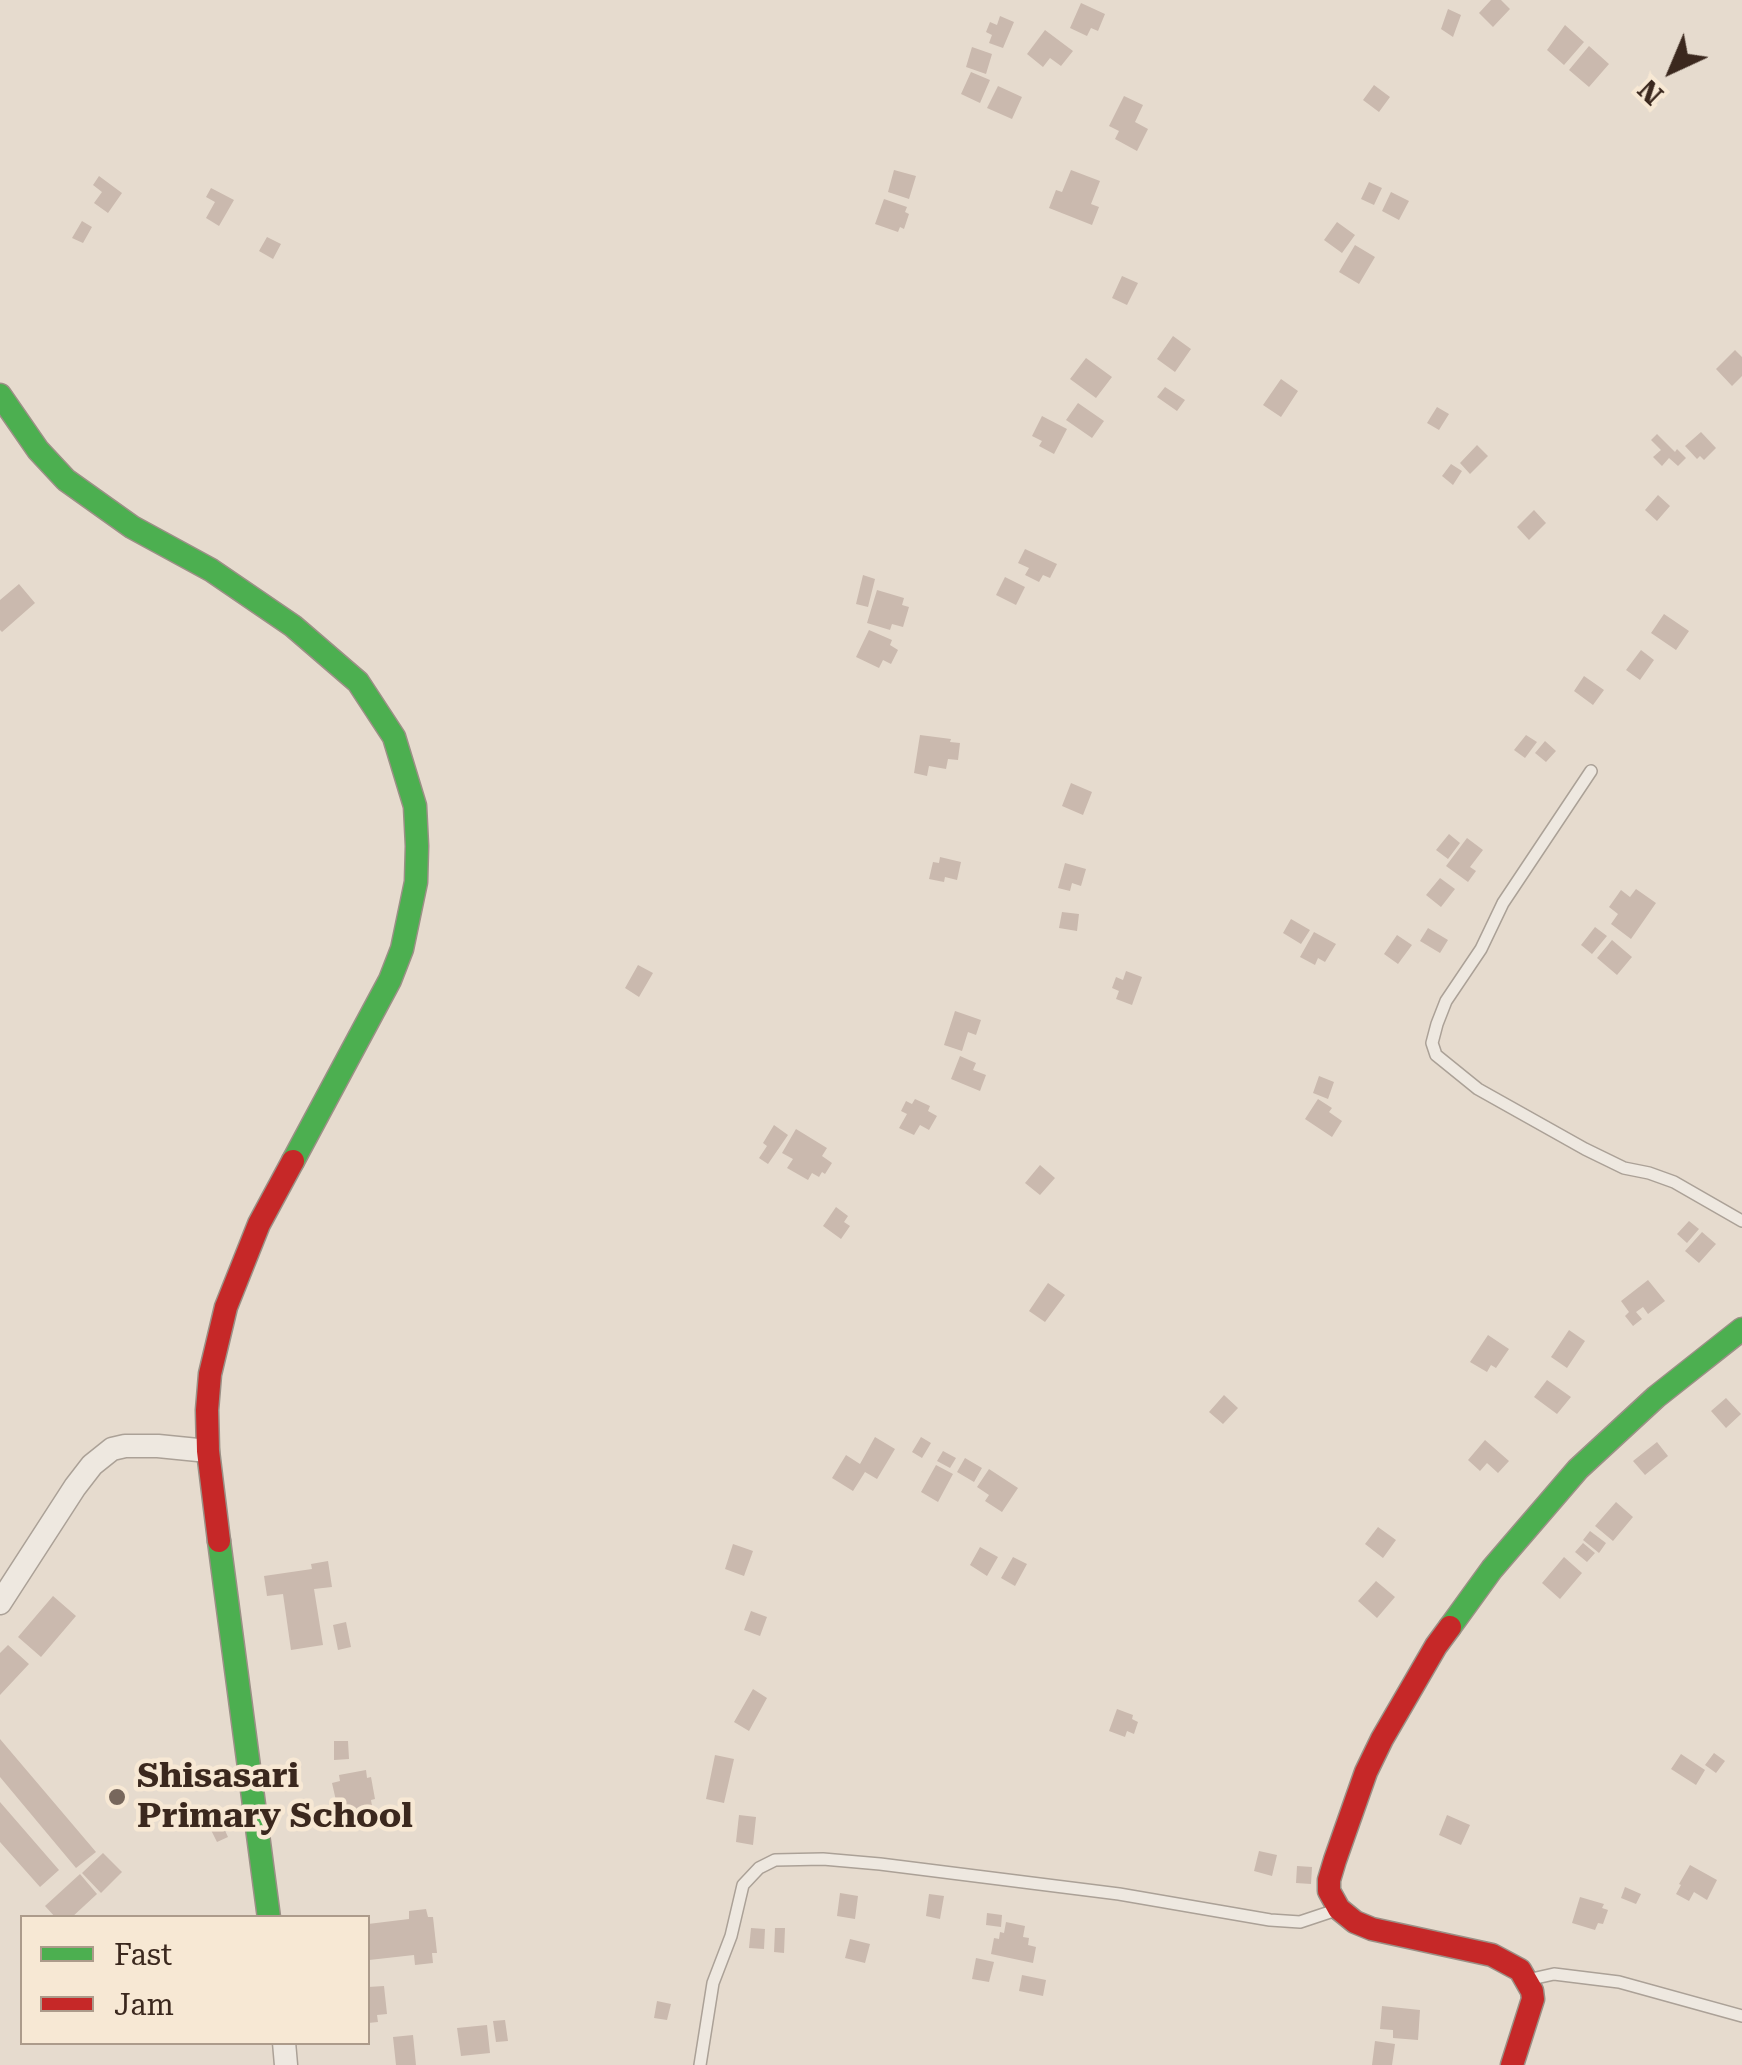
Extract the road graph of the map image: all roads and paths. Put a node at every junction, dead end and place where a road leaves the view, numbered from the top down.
1 (0, 396) edge
2 (1591, 771) dead end
3 (1742, 1221) edge
4 (1742, 1329) edge
5 (208, 1451) junction
6 (0, 1603) edge
7 (1338, 1909) junction
8 (268, 1915) edge
9 (1528, 1980) junction
10 (1742, 2016) edge
11 (700, 2065) edge
12 (1512, 2065) edge

1 - 5 street
2 - 3 lane
4 - 7 street
5 - 6 street
5 - 8 street
7 - 9 street
7 - 11 lane
9 - 10 lane
9 - 12 street

